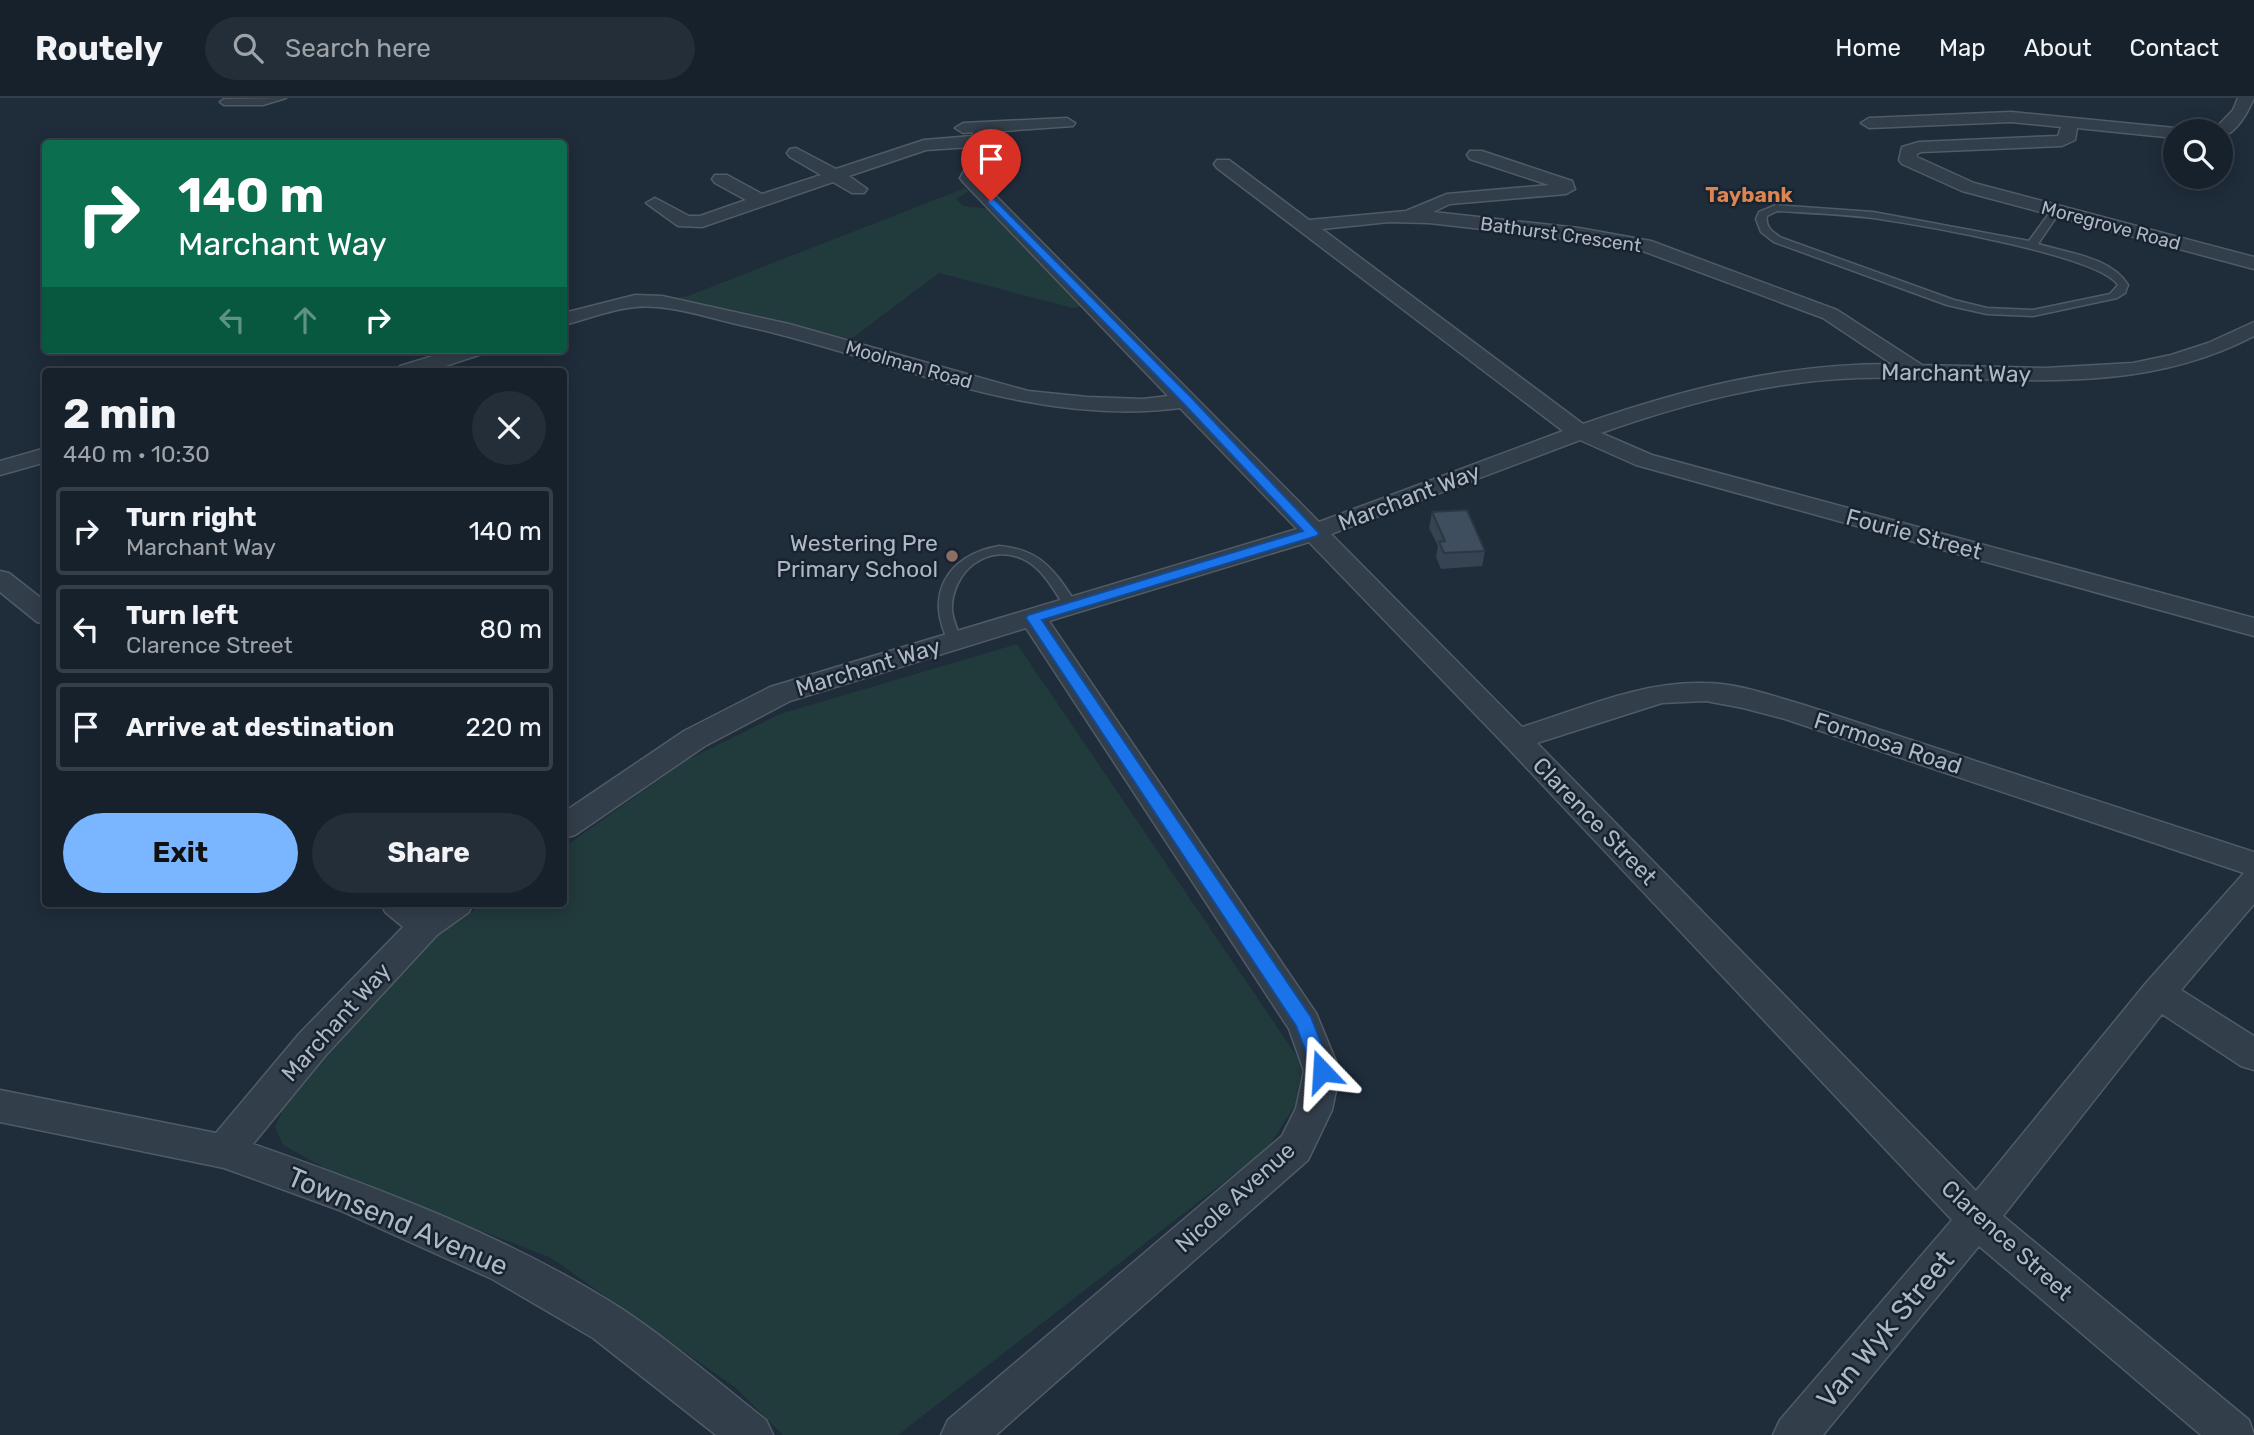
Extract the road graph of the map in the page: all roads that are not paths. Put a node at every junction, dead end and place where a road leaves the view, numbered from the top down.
1 (282, 98) edge
2 (2246, 98) edge
3 (223, 102) dead end
4 (1956, 105) dead end
5 (1942, 119) junction
6 (2233, 119) edge
7 (2070, 121) junction
8 (1067, 123) dead end
9 (1869, 123) dead end
10 (2163, 132) edge
11 (981, 134) junction
12 (908, 138) junction
13 (796, 153) dead end
14 (1476, 155) dead end
15 (934, 163) dead end
16 (1223, 164) dead end
17 (834, 175) junction
18 (721, 179) dead end
19 (858, 189) dead end
20 (759, 200) junction
21 (655, 203) dead end
22 (2056, 210) junction
23 (1410, 216) junction
24 (1303, 226) junction
25 (2032, 245) junction
26 (2254, 263) edge
27 (567, 318) edge
28 (2254, 328) edge
29 (462, 354) edge
30 (418, 368) edge
31 (1917, 371) junction
32 (1187, 400) junction
33 (1577, 431) junction
34 (42, 456) edge
35 (0, 468) edge
36 (1312, 533) junction
37 (0, 579) edge
38 (1071, 606) junction
39 (42, 613) edge
40 (1033, 618) junction
41 (2254, 628) edge
42 (955, 641) junction
43 (1516, 739) junction
44 (567, 825) edge
45 (2254, 864) edge
46 (2254, 882) edge
47 (402, 907) edge
48 (451, 907) edge
49 (425, 926) junction
50 (2158, 993) junction
51 (2254, 1055) edge
52 (0, 1106) edge
53 (224, 1151) junction
54 (1976, 1219) junction
55 (751, 1435) edge
56 (963, 1435) edge
57 (1795, 1435) edge
58 (2234, 1435) edge

1 - 3 lane
2 - 6 street
4 - 5 street
5 - 7 street
5 - 9 street
7 - 10 street
7 - 22 street, Moregrove Road
8 - 11 street
11 - 12 street
11 - 32 street, Clarence Street
12 - 15 street
12 - 17 street
13 - 17 street
14 - 23 street
16 - 24 street
17 - 19 street
17 - 20 street
18 - 20 street
20 - 21 street
22 - 25 lane
22 - 26 street, Moregrove Road
23 - 24 street, Bathurst Crescent
23 - 31 street, Bathurst Crescent
24 - 33 street
25 - 25 lane
27 - 32 street, Moolman Road
28 - 31 street, Marchant Way
29 - 30 street
31 - 33 street, Marchant Way
32 - 36 street, Clarence Street
33 - 36 street, Marchant Way
33 - 41 street, Fourie Street
34 - 35 street
36 - 38 street, Marchant Way
36 - 43 street, Clarence Street
37 - 39 street
38 - 40 street, Marchant Way
38 - 42 lane
40 - 42 street, Marchant Way
40 - 56 street, Nicole Avenue
42 - 44 street, Marchant Way
43 - 45 street, Formosa Road
43 - 54 street, Clarence Street
46 - 50 street, Van Wyk Street
47 - 49 street
48 - 49 street, Marchant Way
49 - 53 street, Marchant Way
50 - 51 street
50 - 54 street, Van Wyk Street
52 - 53 street, Townsend Avenue
53 - 55 street, Townsend Avenue
54 - 57 street, Van Wyk Street
54 - 58 street, Clarence Street

